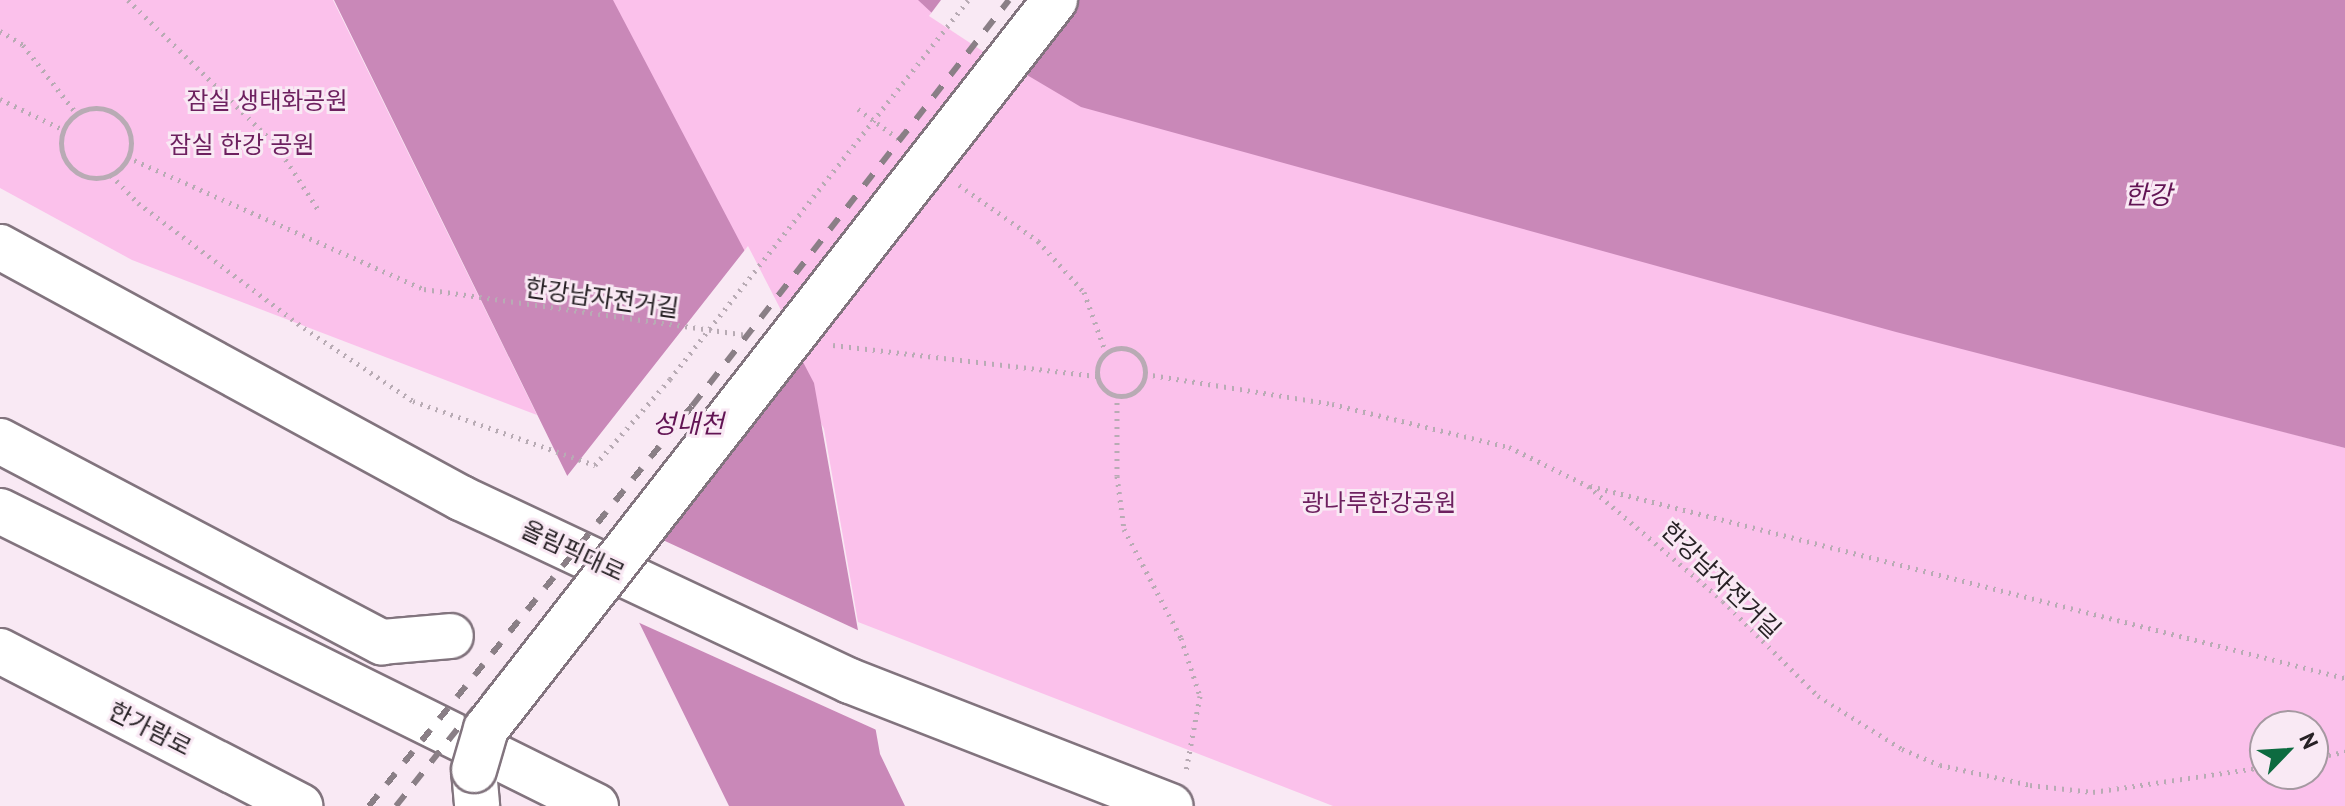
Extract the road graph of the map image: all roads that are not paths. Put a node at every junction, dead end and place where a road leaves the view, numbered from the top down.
1 (1055, 0) edge
2 (0, 247) edge
3 (0, 441) edge
4 (0, 511) edge
5 (451, 636) dead end
6 (0, 651) edge
7 (479, 768) edge
8 (1178, 792) edge
9 (588, 803) edge
10 (300, 806) edge

1 - 7 main road, bridge
2 - 8 main road, 올림픽대로
3 - 5 main road
4 - 9 main road
6 - 10 main road, 한가람로

